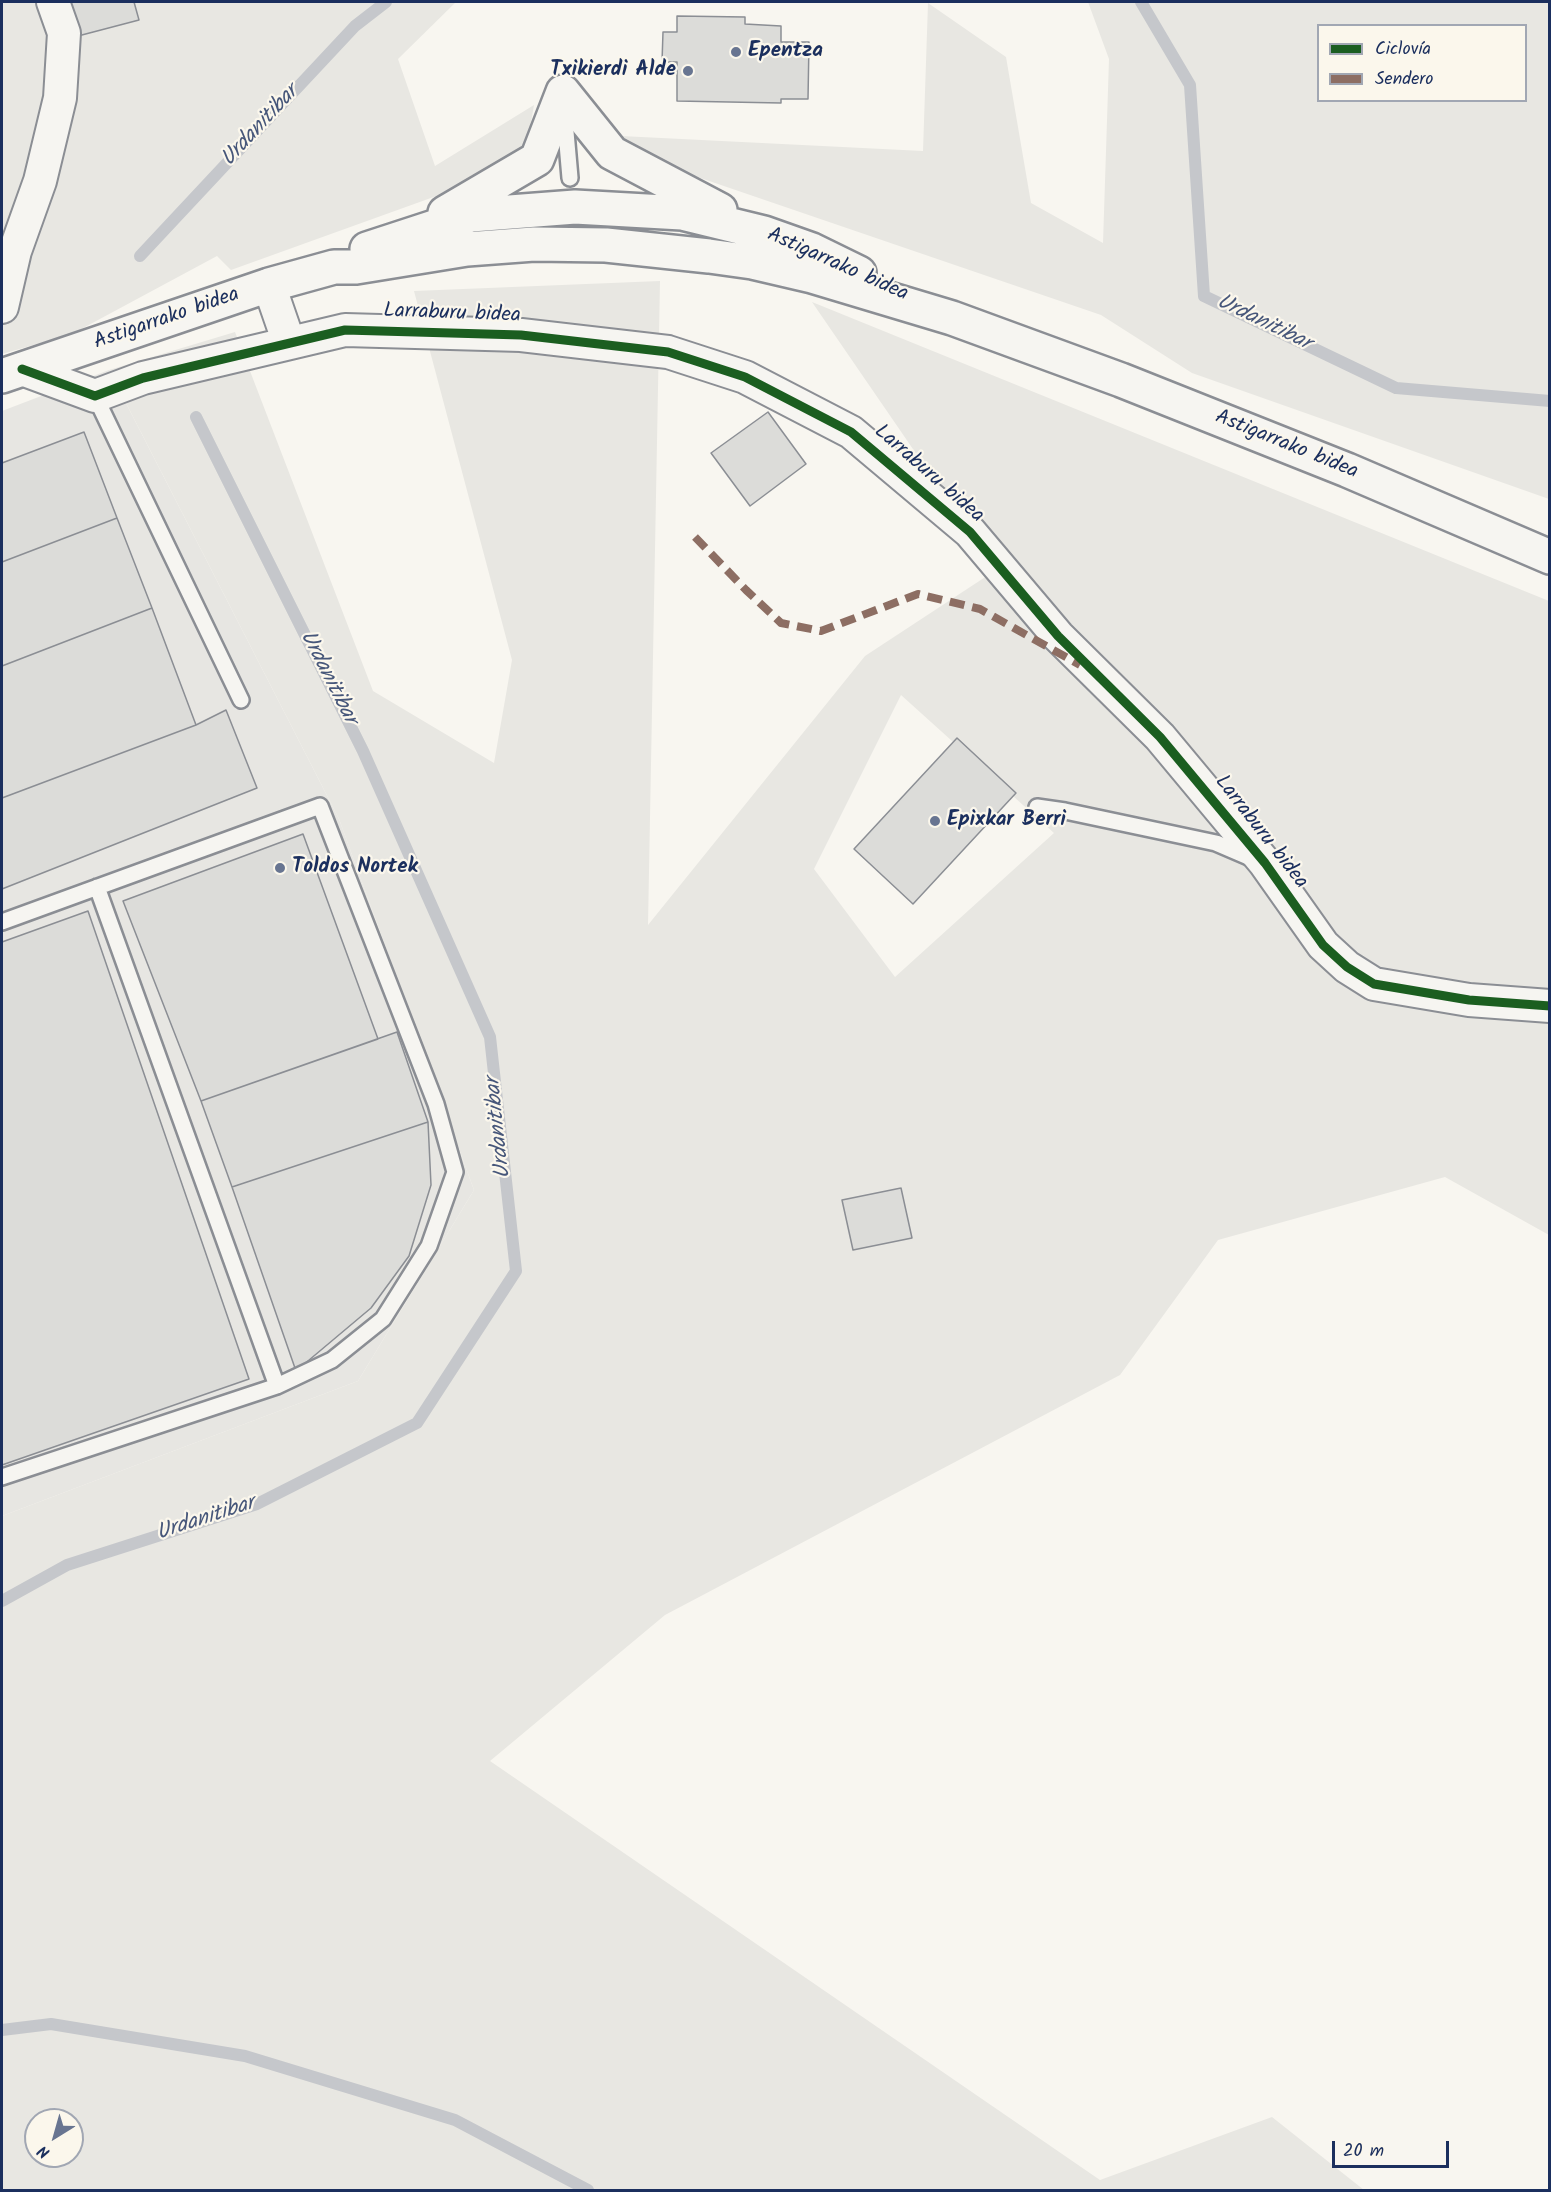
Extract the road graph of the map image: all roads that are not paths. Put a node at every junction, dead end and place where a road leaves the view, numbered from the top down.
1 (53, 2) edge
2 (563, 92) junction
3 (573, 192) junction
4 (764, 233) junction
5 (421, 243) junction
6 (627, 247) junction
7 (269, 285) junction
8 (2, 307) edge
9 (952, 318) junction
10 (289, 343) junction
11 (12, 372) edge
12 (95, 396) junction
13 (1550, 557) edge
14 (241, 700) dead end
15 (1037, 807) dead end
16 (1265, 863) junction
17 (97, 887) junction
18 (2, 922) edge
19 (1550, 1006) edge
20 (277, 1386) junction
21 (2, 1477) edge

1 - 8 street
2 - 3 lane
2 - 4 main road
2 - 5 main road
3 - 4 main road, Astigarrako bidea
3 - 5 main road, Astigarrako bidea
3 - 6 main road
4 - 9 main road, Astigarrako bidea
5 - 6 main road, Astigarrako bidea
5 - 7 main road, Astigarrako bidea
6 - 9 main road, Astigarrako bidea
7 - 10 street
7 - 11 main road, Astigarrako bidea
9 - 13 main road, Astigarrako bidea
10 - 12 street, Larraburu bidea
10 - 16 street, Larraburu bidea
11 - 12 street
12 - 14 lane
15 - 16 lane
16 - 19 street, Larraburu bidea
17 - 18 lane
17 - 20 lane
17 - 20 lane
20 - 21 lane

